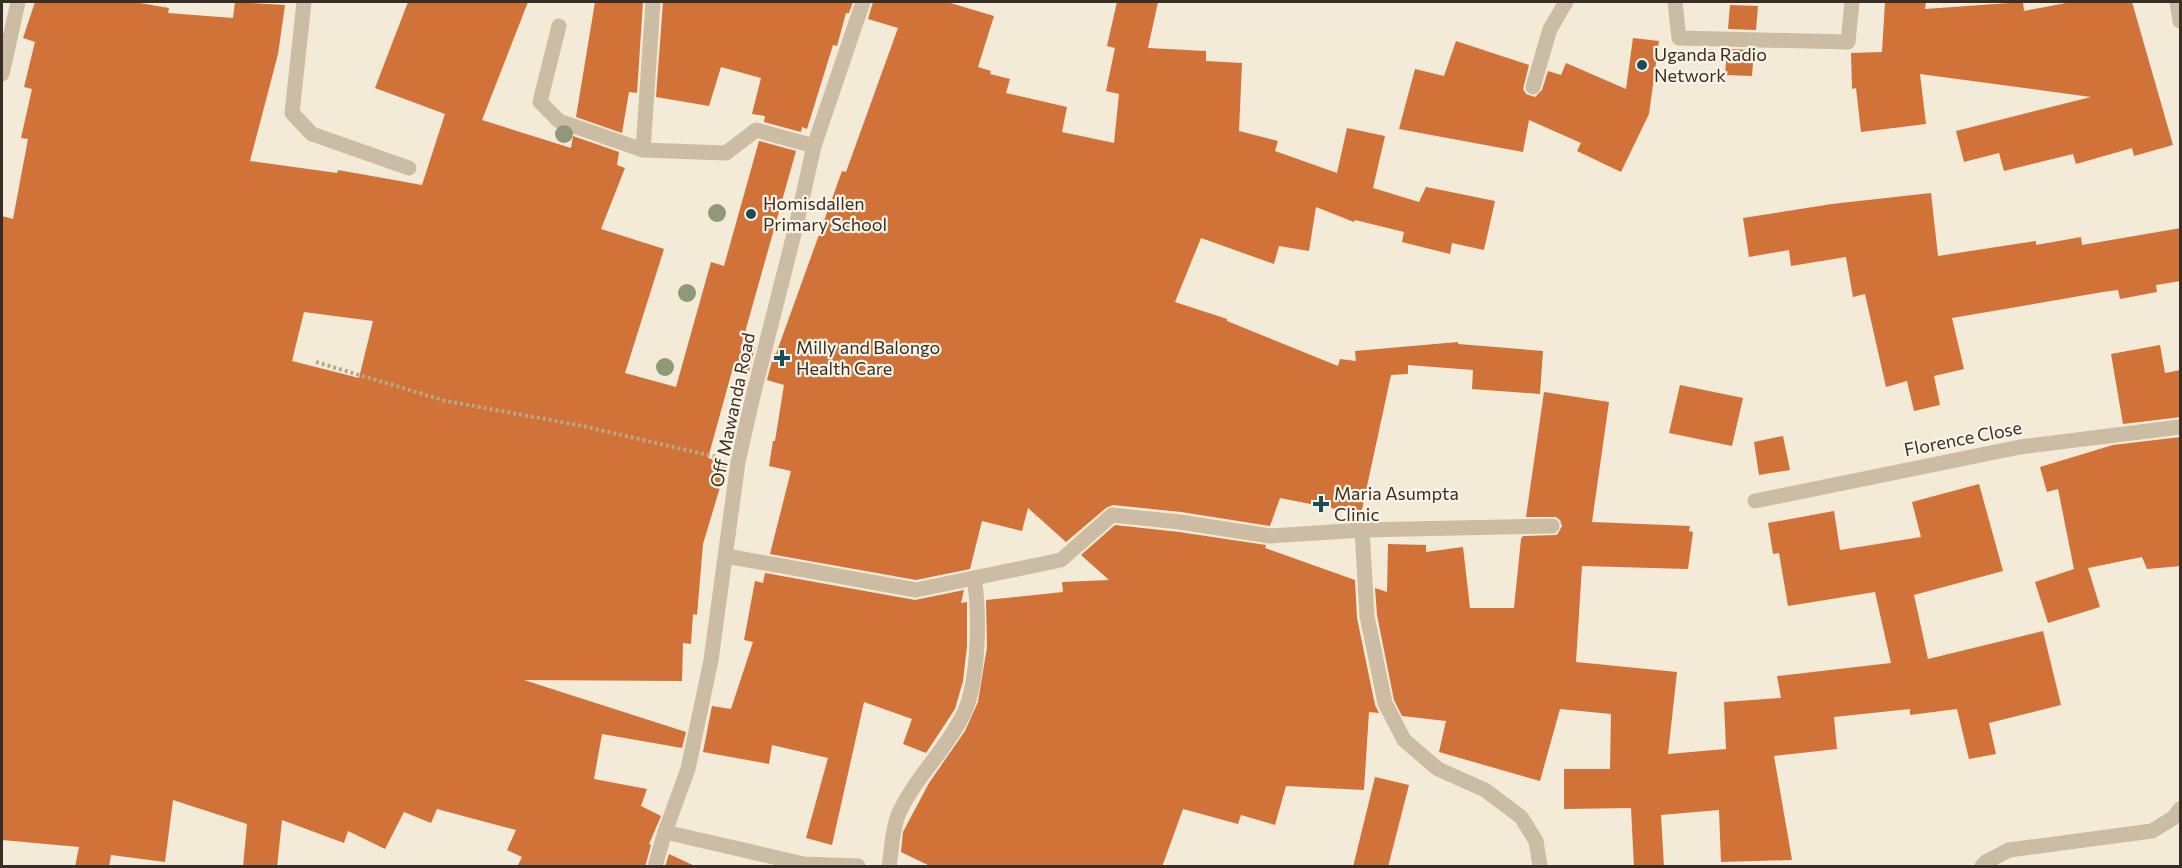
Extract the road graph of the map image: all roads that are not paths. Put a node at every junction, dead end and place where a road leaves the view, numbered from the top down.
1 (18, 2) edge
2 (304, 2) edge
3 (653, 2) edge
4 (862, 2) edge
5 (1566, 2) edge
6 (1675, 2) edge
7 (1852, 2) edge
8 (2176, 2) edge
9 (2181, 21) edge
10 (559, 26) dead end
11 (2, 74) edge
12 (1533, 87) dead end
13 (814, 146) junction
14 (643, 150) junction
15 (409, 168) dead end
16 (2181, 427) edge
17 (1755, 501) dead end
18 (1552, 526) dead end
19 (1362, 530) junction
20 (726, 556) junction
21 (974, 578) junction
22 (2181, 809) edge
23 (664, 832) junction
24 (655, 867) edge
25 (858, 867) edge
26 (890, 867) edge
27 (1540, 867) edge
28 (1982, 867) edge

1 - 11 street
2 - 15 street
3 - 14 street
4 - 13 street, Off Mawanda Road
5 - 12 street
6 - 7 street
8 - 9 street
10 - 14 street
13 - 14 street
13 - 20 street, Off Mawanda Road
16 - 17 street, Florence Close
18 - 19 street
19 - 21 street
19 - 27 street
20 - 21 street
20 - 23 street, Off Mawanda Road
21 - 26 street
22 - 28 street
23 - 24 street, Off Mawanda Road
23 - 25 street

